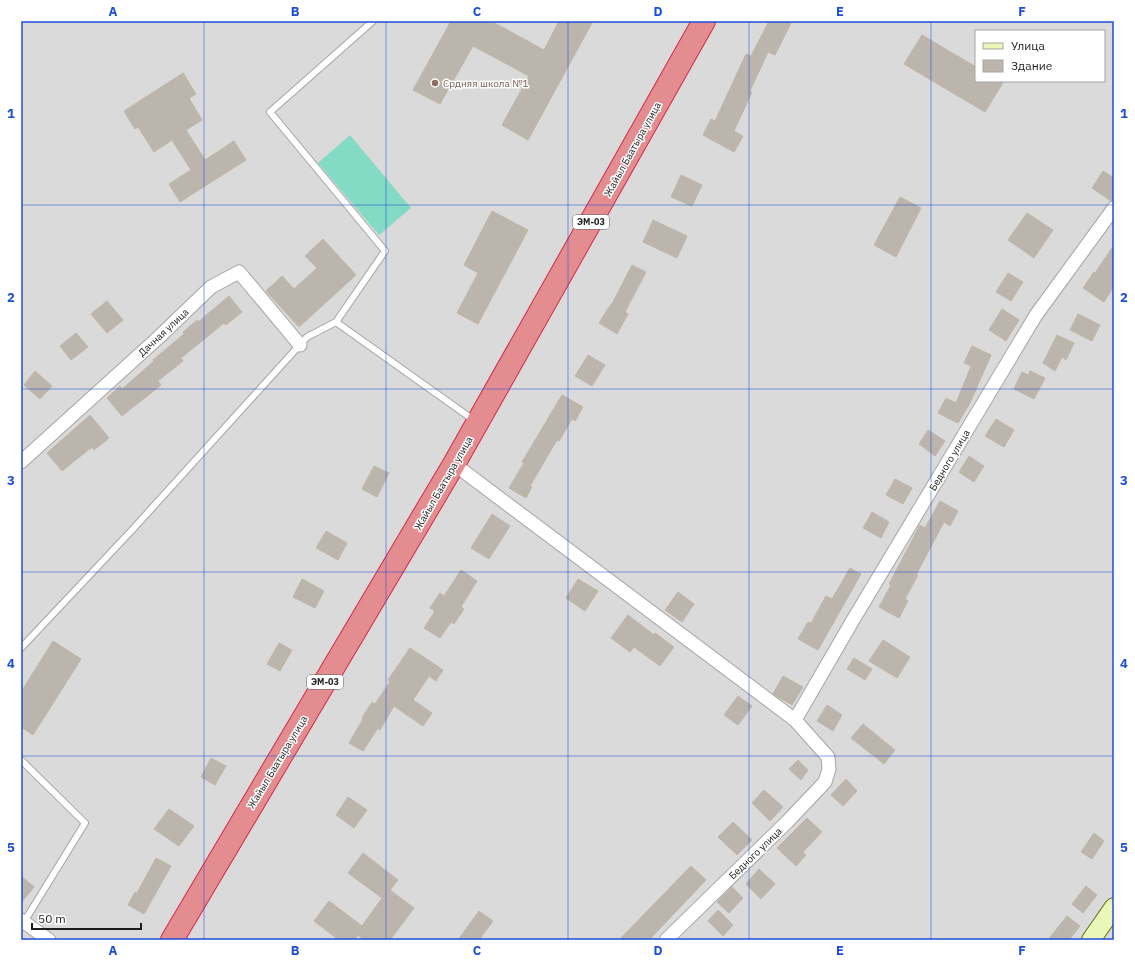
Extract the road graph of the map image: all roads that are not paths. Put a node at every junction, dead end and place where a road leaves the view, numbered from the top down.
1 (373, 21) edge
2 (704, 21) edge
3 (1114, 208) edge
4 (336, 322) junction
5 (300, 345) junction
6 (478, 423) junction
7 (21, 462) edge
8 (454, 464) junction
9 (21, 648) edge
10 (795, 720) junction
11 (21, 760) edge
12 (1114, 907) edge
13 (22, 921) edge
14 (49, 940) edge
15 (172, 940) edge
16 (666, 940) edge
17 (1091, 940) edge

1 - 4 lane
2 - 6 highway, Жайыл Баатыра улица / ЭМ-03
3 - 10 street, Бедного улица
4 - 5 lane
4 - 6 lane
5 - 7 street, Дачная улица
5 - 9 lane
6 - 8 highway, Жайыл Баатыра улица / ЭМ-03
8 - 10 street
8 - 15 highway, Жайыл Баатыра улица / ЭМ-03
10 - 16 street, Бедного улица
11 - 13 lane
12 - 17 street
13 - 14 street

